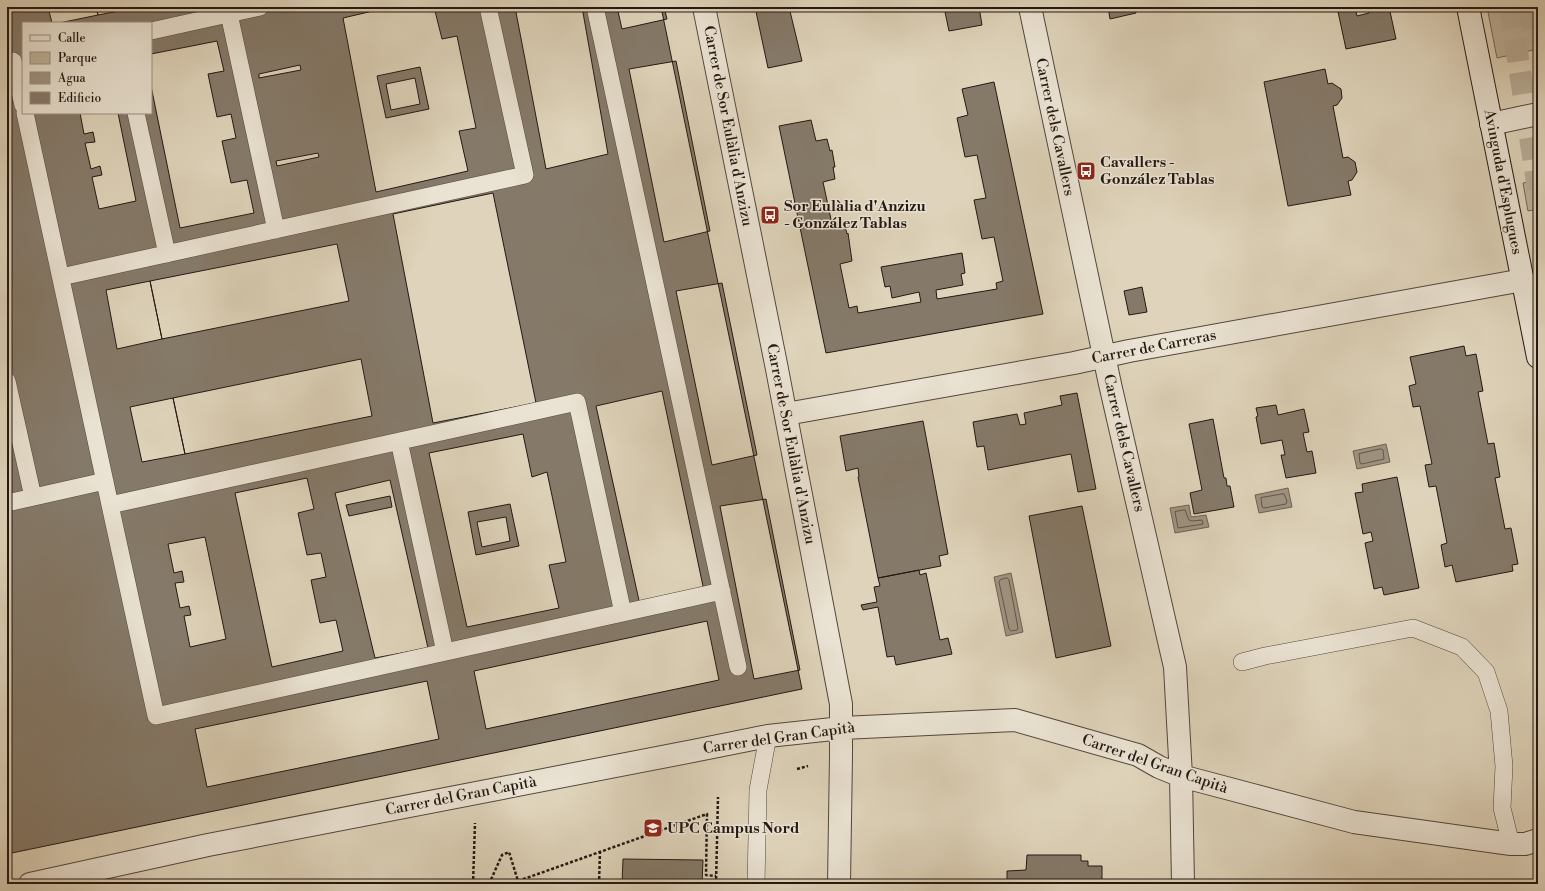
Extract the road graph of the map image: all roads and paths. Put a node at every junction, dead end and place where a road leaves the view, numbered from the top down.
1 (260, 7) edge
2 (488, 7) edge
3 (595, 7) edge
4 (704, 7) edge
5 (1030, 7) edge
6 (1468, 7) edge
7 (229, 14) junction
8 (152, 31) edge
9 (14, 61) edge
10 (22, 100) edge
11 (25, 114) edge
12 (136, 114) edge
13 (1538, 114) edge
14 (1491, 124) junction
15 (276, 230) junction
16 (167, 254) junction
17 (61, 277) junction
18 (1523, 280) junction
19 (1104, 356) junction
20 (1538, 357) edge
21 (7, 381) edge
22 (786, 414) junction
23 (400, 441) junction
24 (105, 481) junction
25 (32, 498) junction
26 (7, 503) edge
27 (110, 505) junction
28 (722, 591) junction
29 (623, 613) junction
30 (445, 652) junction
31 (1242, 662) dead end
32 (738, 667) dead end
33 (842, 728) junction
34 (768, 736) junction
35 (808, 766) dead end
36 (797, 770) dead end
37 (1181, 776) junction
38 (718, 797) dead end
39 (475, 823) dead end
40 (1528, 846) edge
41 (600, 851) junction
42 (716, 876) junction
43 (30, 884) edge
44 (473, 884) edge
45 (489, 884) edge
46 (599, 884) edge
47 (716, 884) edge
48 (756, 884) edge
49 (839, 884) edge
50 (1182, 884) edge

1 - 7 lane
2 - 15 lane
3 - 28 lane
4 - 22 street, Carrer de Sor Eulàlia d'Anzizu
5 - 19 street, Carrer dels Cavallers
6 - 14 street, Avinguda d'Esplugues
7 - 8 lane
7 - 15 lane
9 - 10 lane
11 - 17 lane
12 - 16 lane
13 - 14 street
14 - 18 street, Avinguda d'Esplugues
15 - 16 lane
16 - 17 lane
17 - 24 lane
18 - 19 street, Carrer de Carreras
18 - 20 street, Avinguda d'Esplugues
19 - 22 street, Carrer de Carreras
19 - 37 street, Carrer dels Cavallers
21 - 25 lane
22 - 33 street, Carrer de Sor Eulàlia d'Anzizu
23 - 27 lane
23 - 29 lane
23 - 30 lane
24 - 25 lane
24 - 27 lane
25 - 26 lane
27 - 30 lane
28 - 29 lane
28 - 32 lane
29 - 30 lane
31 - 40 lane
33 - 34 street, Carrer del Gran Capità
33 - 37 street, Carrer del Gran Capità
33 - 49 street, Carrer de Sor Eulàlia d'Anzizu
34 - 43 street, Carrer del Gran Capità
34 - 48 lane
35 - 36 path
37 - 40 street, Carrer del Gran Capità
37 - 50 street, Carrer dels Cavallers
38 - 42 path
39 - 44 path
41 - 42 path
41 - 45 path
41 - 46 path
42 - 47 path

